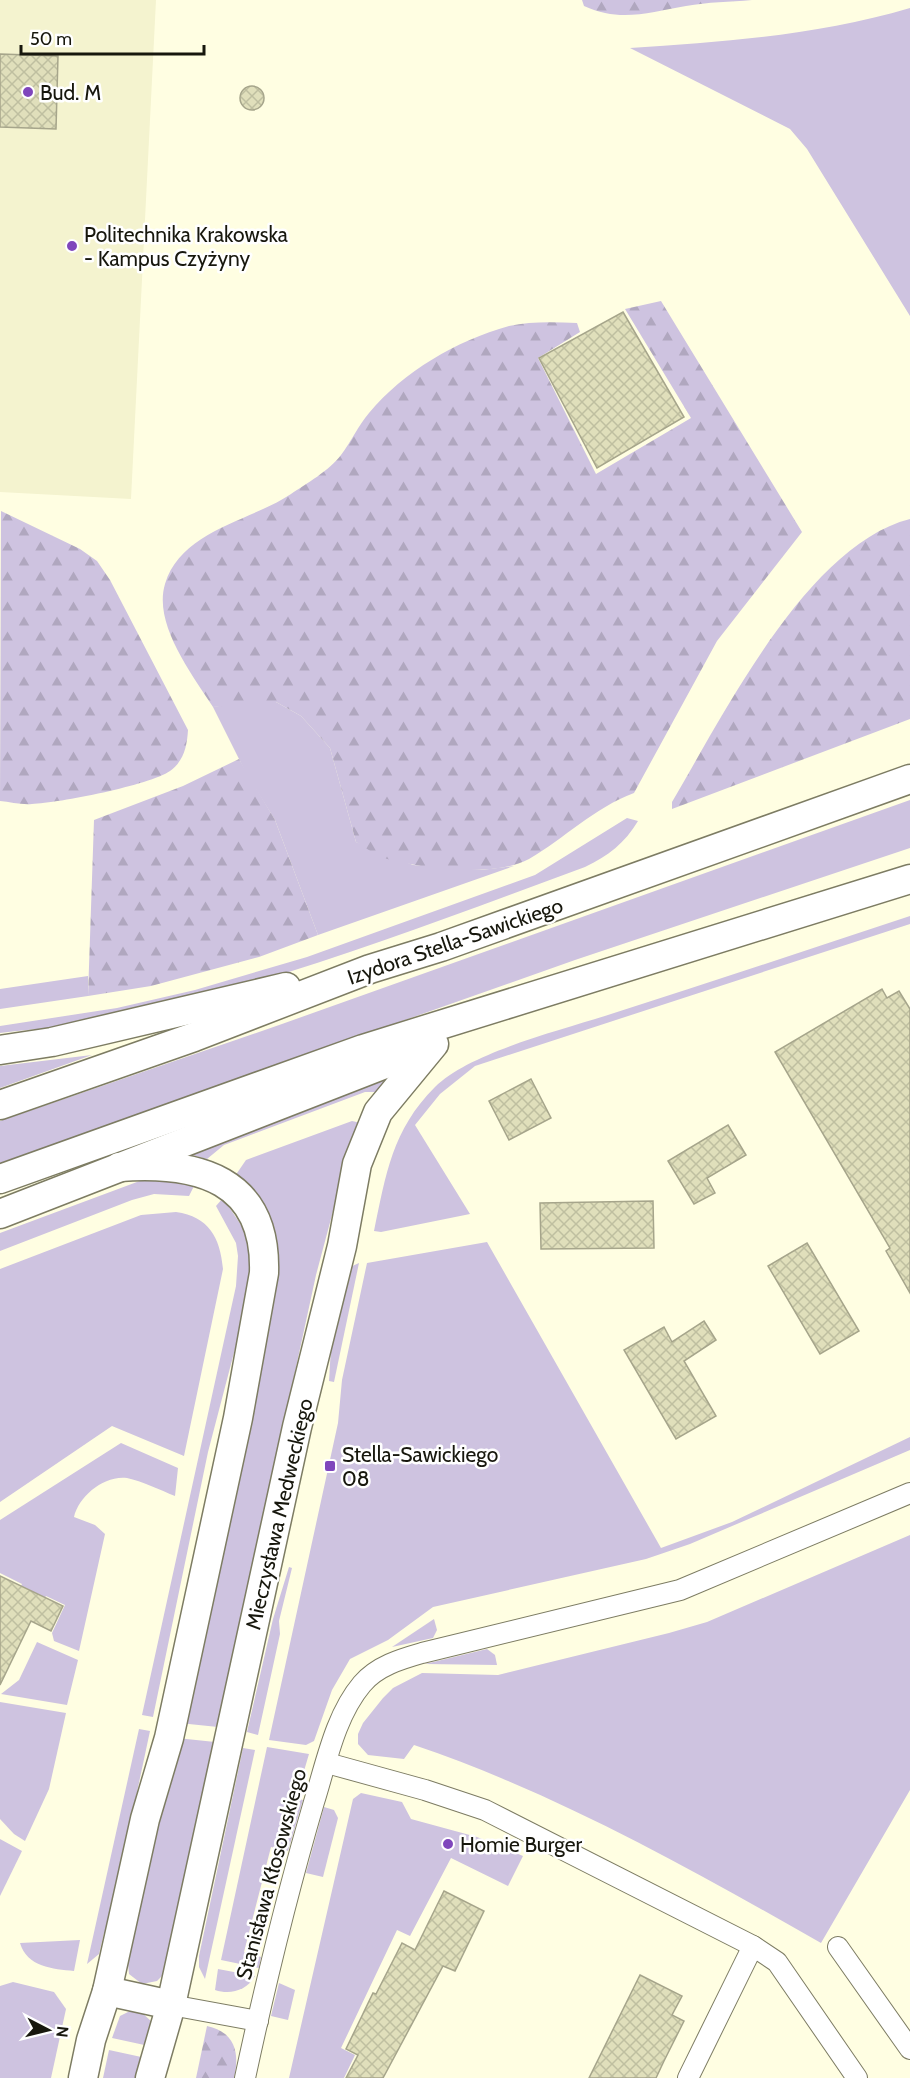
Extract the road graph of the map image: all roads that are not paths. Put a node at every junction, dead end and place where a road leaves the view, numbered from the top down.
1 (910, 779) edge
2 (910, 879) edge
3 (370, 969) junction
4 (470, 1017) junction
5 (434, 1044) junction
6 (0, 1050) edge
7 (0, 1105) edge
8 (119, 1167) junction
9 (0, 1179) edge
10 (0, 1214) edge
11 (910, 1493) edge
12 (327, 1763) junction
13 (753, 1946) junction
14 (838, 1947) dead end
15 (107, 1991) junction
16 (171, 2005) junction
17 (258, 2021) junction
18 (910, 2049) edge
19 (83, 2078) edge
20 (150, 2078) edge
21 (245, 2078) edge
22 (688, 2078) edge
23 (857, 2078) edge

1 - 3 main road, Izydora Stella-Sawickiego
2 - 4 main road
3 - 6 main road
3 - 7 main road, Izydora Stella-Sawickiego
4 - 5 main road
4 - 9 main road
5 - 8 main road
5 - 16 main road, Mieczysława Medweckiego
8 - 10 main road
8 - 15 main road
11 - 12 street
12 - 13 street, Stanisława Kłosowskiego
12 - 17 street, Stanisława Kłosowskiego
13 - 22 street
13 - 23 street, Stanisława Kłosowskiego
14 - 18 street
15 - 16 main road
15 - 19 main road
16 - 17 street
16 - 20 main road, Mieczysława Medweckiego
17 - 21 street, Stanisława Kłosowskiego

